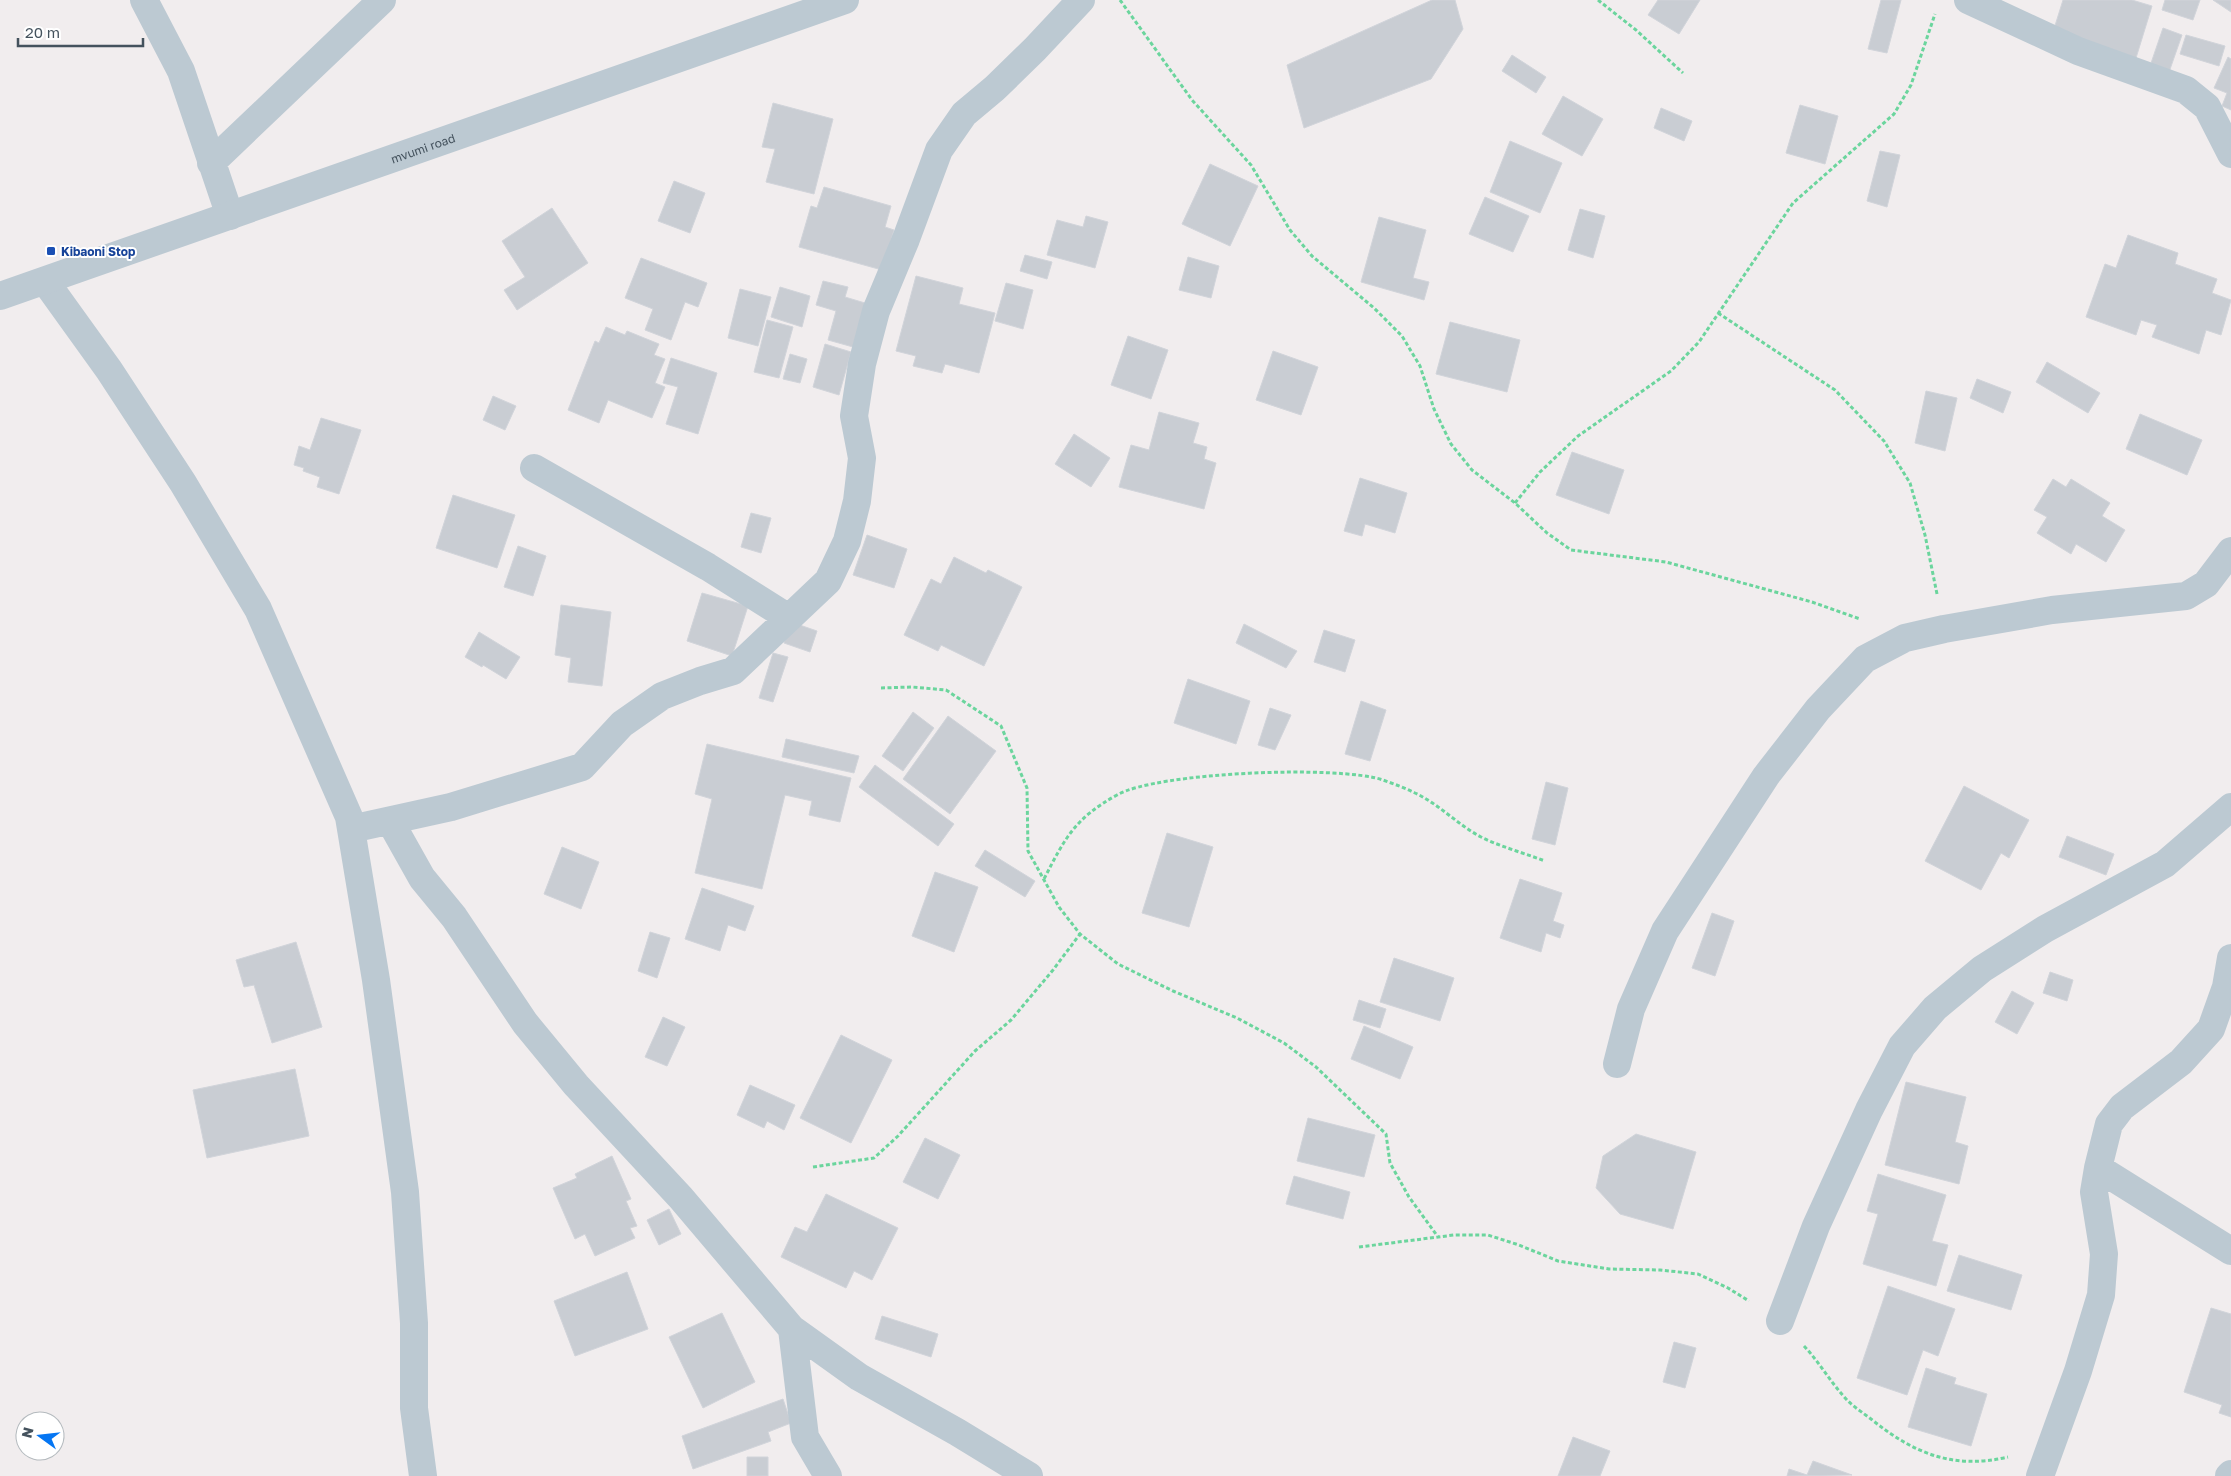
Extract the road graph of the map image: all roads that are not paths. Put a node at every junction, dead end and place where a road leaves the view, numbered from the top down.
1 (144, 0) edge
2 (382, 0) edge
3 (845, 0) edge
4 (1081, 0) edge
5 (1968, 0) edge
6 (2231, 154) edge
7 (211, 162) junction
8 (230, 216) junction
9 (45, 282) junction
10 (0, 296) edge
11 (534, 468) dead end
12 (2231, 551) edge
13 (789, 618) junction
14 (2231, 807) edge
15 (390, 821) junction
16 (351, 829) junction
17 (2231, 958) edge
18 (1617, 1064) dead end
19 (2098, 1168) junction
20 (2231, 1251) edge
21 (1780, 1321) road end
22 (792, 1329) junction
23 (423, 1476) edge
24 (828, 1476) edge
25 (1028, 1476) edge
26 (2040, 1476) edge

1 - 7 street
2 - 7 street
3 - 8 street, mvumi road
4 - 13 street
5 - 6 street
7 - 8 street
8 - 9 street, mvumi road
9 - 10 street, mvumi road
9 - 16 street
11 - 13 street
12 - 18 street
13 - 15 street
14 - 21 street
15 - 16 street
15 - 22 street
16 - 23 street
17 - 19 street
19 - 20 street
19 - 26 street
22 - 24 street
22 - 25 street

